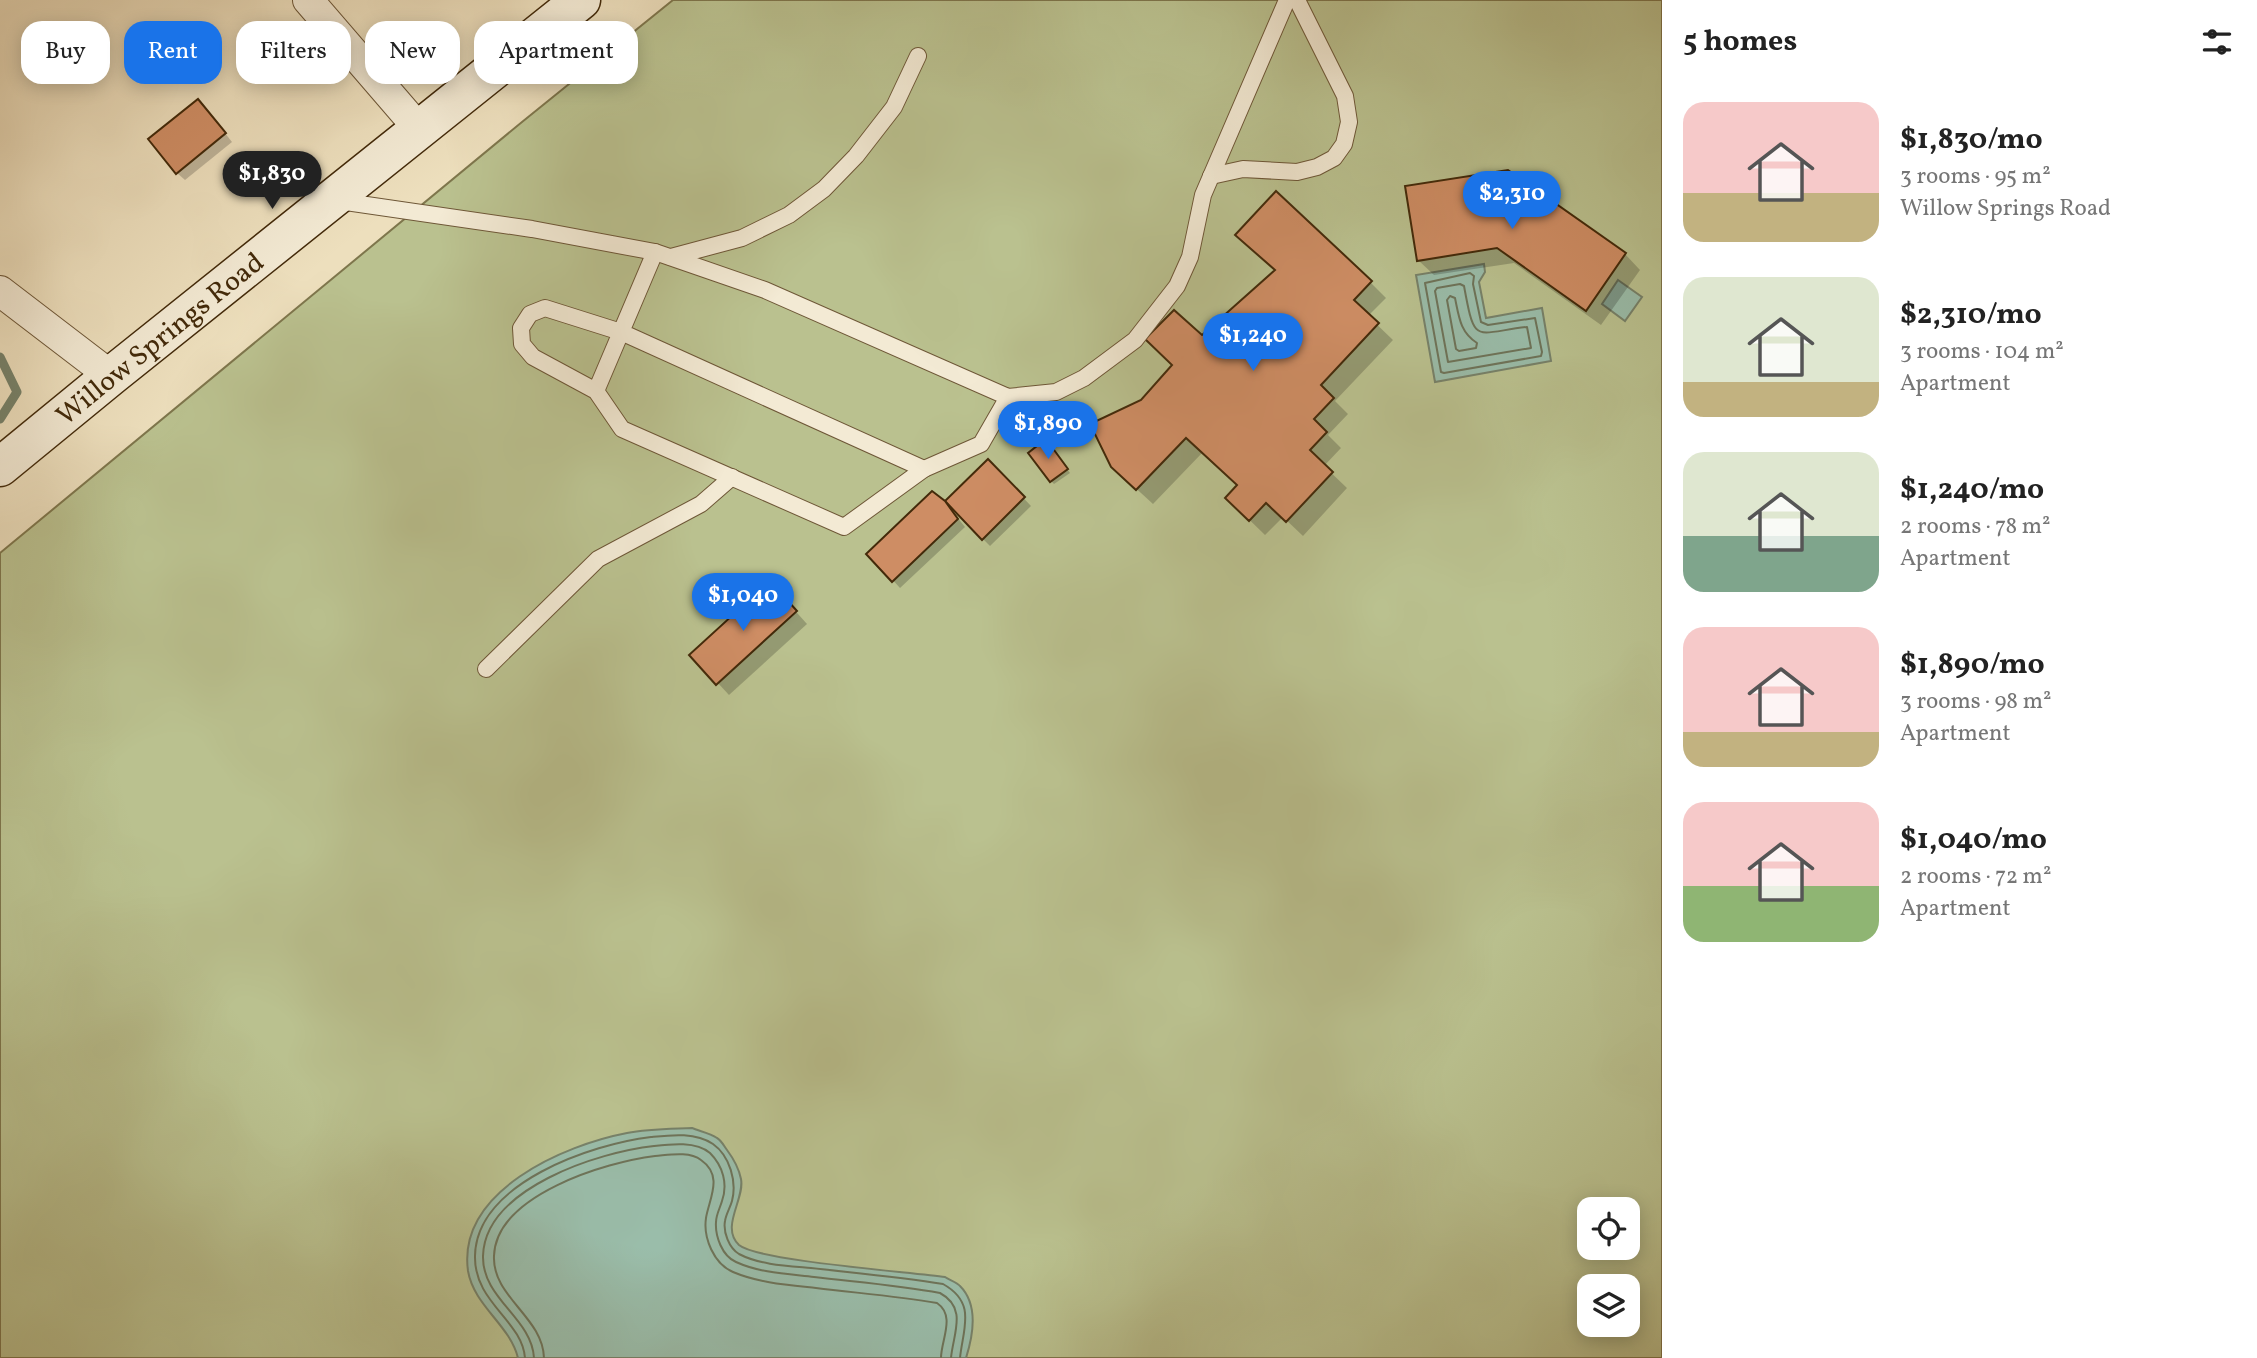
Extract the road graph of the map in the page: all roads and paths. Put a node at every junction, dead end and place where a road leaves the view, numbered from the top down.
1 (308, 0) edge
2 (581, 0) edge
3 (1287, 0) edge
4 (1297, 0) edge
5 (918, 56) dead end
6 (420, 130) junction
7 (1211, 176) junction
8 (333, 200) junction
9 (663, 255) junction
10 (0, 291) edge
11 (621, 332) junction
12 (111, 376) junction
13 (596, 391) junction
14 (1008, 397) junction
15 (0, 467) edge
16 (924, 469) junction
17 (732, 477) junction
18 (486, 669) dead end

1 - 6 street
2 - 6 main road, Willow Springs Road
3 - 7 lane
4 - 7 lane
5 - 9 lane
6 - 8 main road, Willow Springs Road
7 - 14 lane
8 - 9 lane
8 - 12 main road, Willow Springs Road
9 - 11 lane
9 - 14 lane
10 - 12 street
11 - 13 lane
11 - 13 lane
11 - 16 lane
12 - 15 main road, Willow Springs Road
13 - 17 lane
14 - 16 lane
16 - 17 lane
17 - 18 lane

